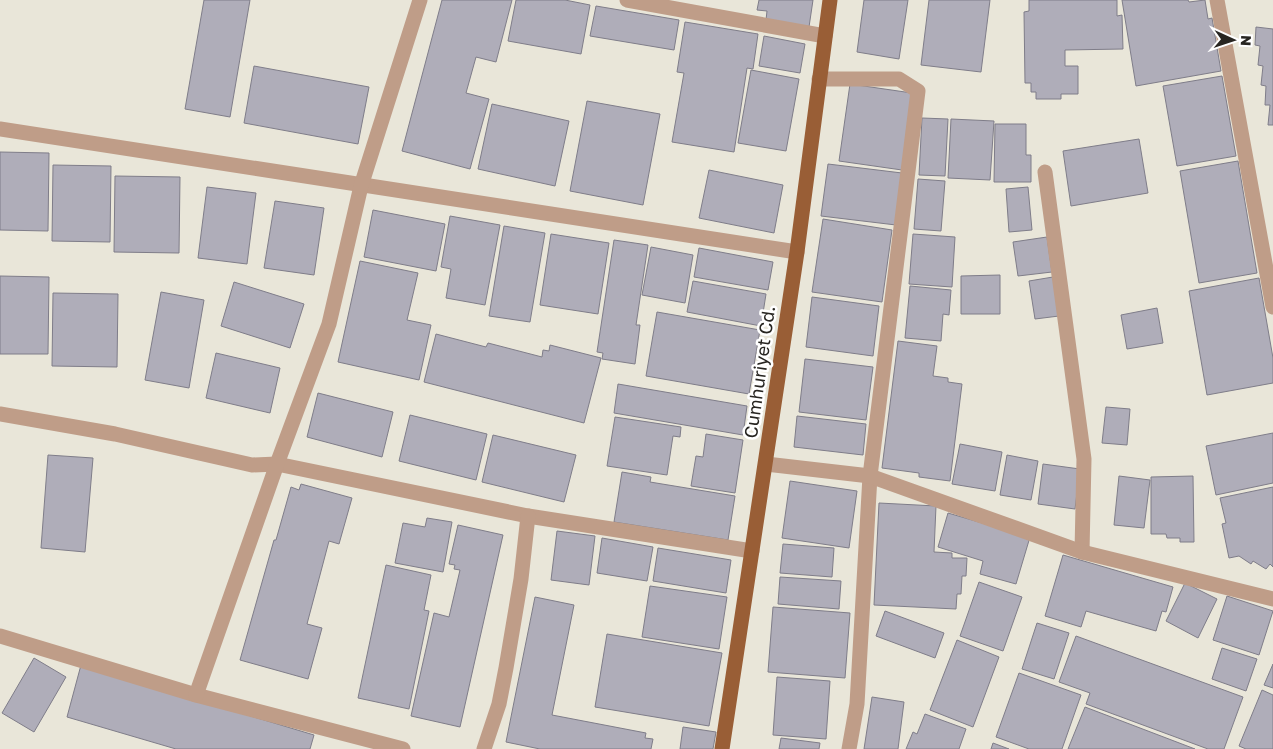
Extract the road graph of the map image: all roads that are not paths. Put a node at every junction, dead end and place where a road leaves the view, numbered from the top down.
1 (420, 0) edge
2 (627, 0) edge
3 (830, 0) edge
4 (1217, 0) edge
5 (825, 36) junction
6 (819, 79) junction
7 (0, 130) edge
8 (1045, 172) dead end
9 (361, 186) junction
10 (797, 252) junction
11 (1273, 307) edge
12 (0, 414) edge
13 (277, 464) junction
14 (766, 464) junction
15 (870, 476) junction
16 (528, 516) junction
17 (752, 551) junction
18 (1082, 552) junction
19 (1273, 598) edge
20 (0, 636) edge
21 (196, 695) junction
22 (403, 749) edge
23 (484, 749) edge
24 (722, 749) edge
25 (849, 749) edge

1 - 9 street
2 - 5 street
3 - 5 main road, Cumhuriyet Cd.
4 - 11 street
5 - 6 main road, Cumhuriyet Cd.
6 - 10 main road, Cumhuriyet Cd.
6 - 15 street
7 - 9 street
8 - 18 street
9 - 10 street
9 - 13 street
10 - 14 main road, Cumhuriyet Cd.
12 - 13 street
13 - 16 street
13 - 21 street
14 - 15 street
14 - 17 main road, Cumhuriyet Cd.
15 - 18 street
15 - 25 street
16 - 17 street
16 - 23 street
17 - 24 main road, Cumhuriyet Cd.
18 - 19 street
20 - 21 street
21 - 22 street

